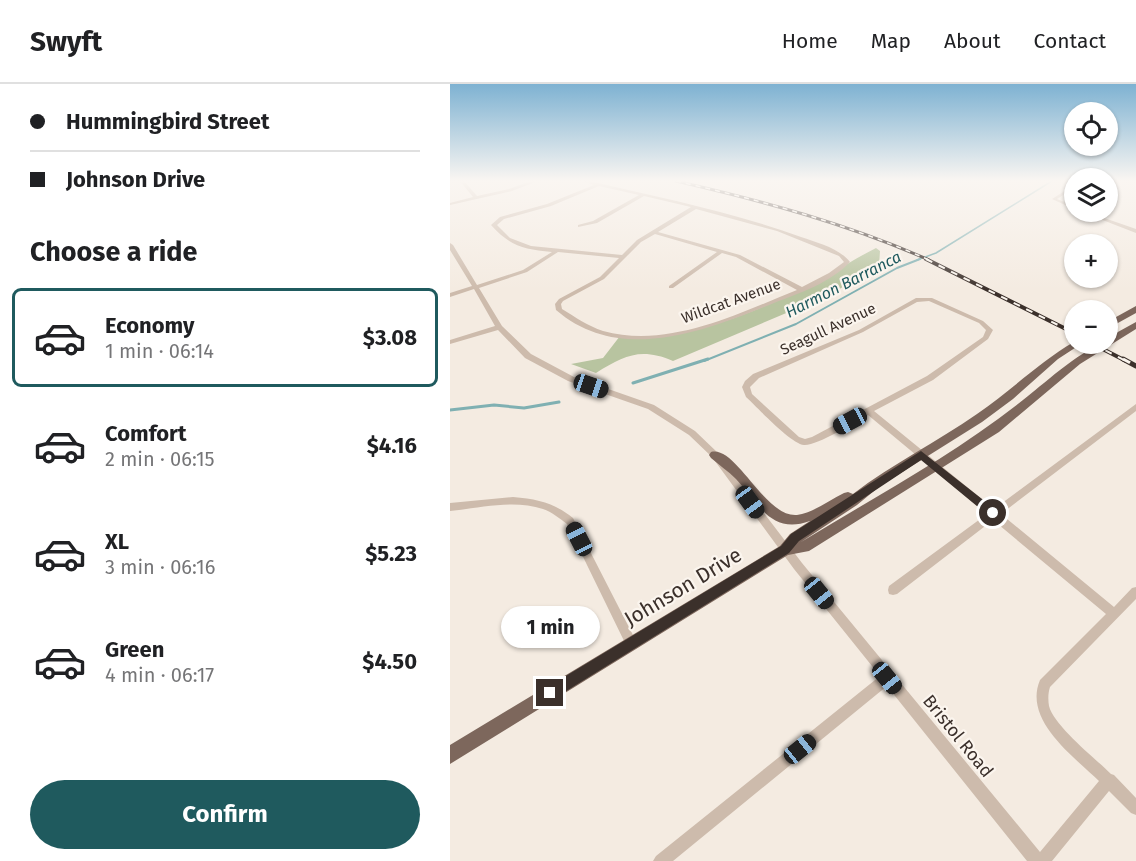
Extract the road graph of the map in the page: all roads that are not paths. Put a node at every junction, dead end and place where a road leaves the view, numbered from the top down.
1 (506, 217) edge
2 (604, 217) edge
3 (679, 217) edge
4 (729, 217) edge
5 (1111, 222) edge
6 (580, 226) dead end
7 (1136, 231) edge
8 (654, 232) junction
9 (450, 245) edge
10 (722, 251) junction
11 (556, 252) junction
12 (453, 257) edge
13 (623, 257) junction
14 (476, 287) junction
15 (671, 287) dead end
16 (802, 290) junction
17 (450, 295) edge
18 (1136, 309) edge
19 (1118, 320) edge
20 (1136, 325) edge
21 (498, 327) junction
22 (1118, 336) edge
23 (450, 342) edge
24 (1064, 352) edge
25 (1089, 354) edge
26 (1136, 407) edge
27 (869, 411) junction
28 (715, 455) junction
29 (921, 455) junction
30 (934, 465) junction
31 (876, 483) junction
32 (450, 507) edge
33 (993, 513) junction
34 (785, 550) junction
35 (893, 590) dead end
36 (1136, 592) edge
37 (1114, 614) junction
38 (631, 643) junction
39 (887, 678) junction
40 (450, 755) edge
41 (1109, 780) junction
42 (1136, 808) edge
43 (661, 861) edge
44 (1037, 861) edge
45 (1042, 861) edge

1 - 11 street
2 - 6 street
3 - 8 street
4 - 16 street, Wildcat Avenue
5 - 7 street
8 - 10 street
8 - 13 street
9 - 12 street, Bristol Road
10 - 15 street
10 - 16 street
11 - 13 street
11 - 14 street
12 - 14 street, Bristol Road
13 - 16 street, Wildcat Avenue
14 - 17 street
14 - 21 street, Bristol Road
18 - 19 main road
20 - 22 main road, Johnson Drive
21 - 23 street
21 - 28 street, Bristol Road
24 - 29 main road, Johnson Drive
25 - 30 main road, Johnson Drive
26 - 33 street
27 - 27 street, Seagull Avenue
27 - 29 street
28 - 31 main road
28 - 34 street, Bristol Road
29 - 30 street
29 - 31 main road, Johnson Drive
30 - 33 street
30 - 34 main road, Johnson Drive
31 - 34 main road, Johnson Drive
32 - 38 street
33 - 35 street
33 - 37 street
34 - 38 main road, Johnson Drive
34 - 39 street, Bristol Road
36 - 37 street
37 - 41 street
38 - 40 main road, Johnson Drive
39 - 43 street
39 - 44 street, Bristol Road
41 - 42 street
41 - 45 street

